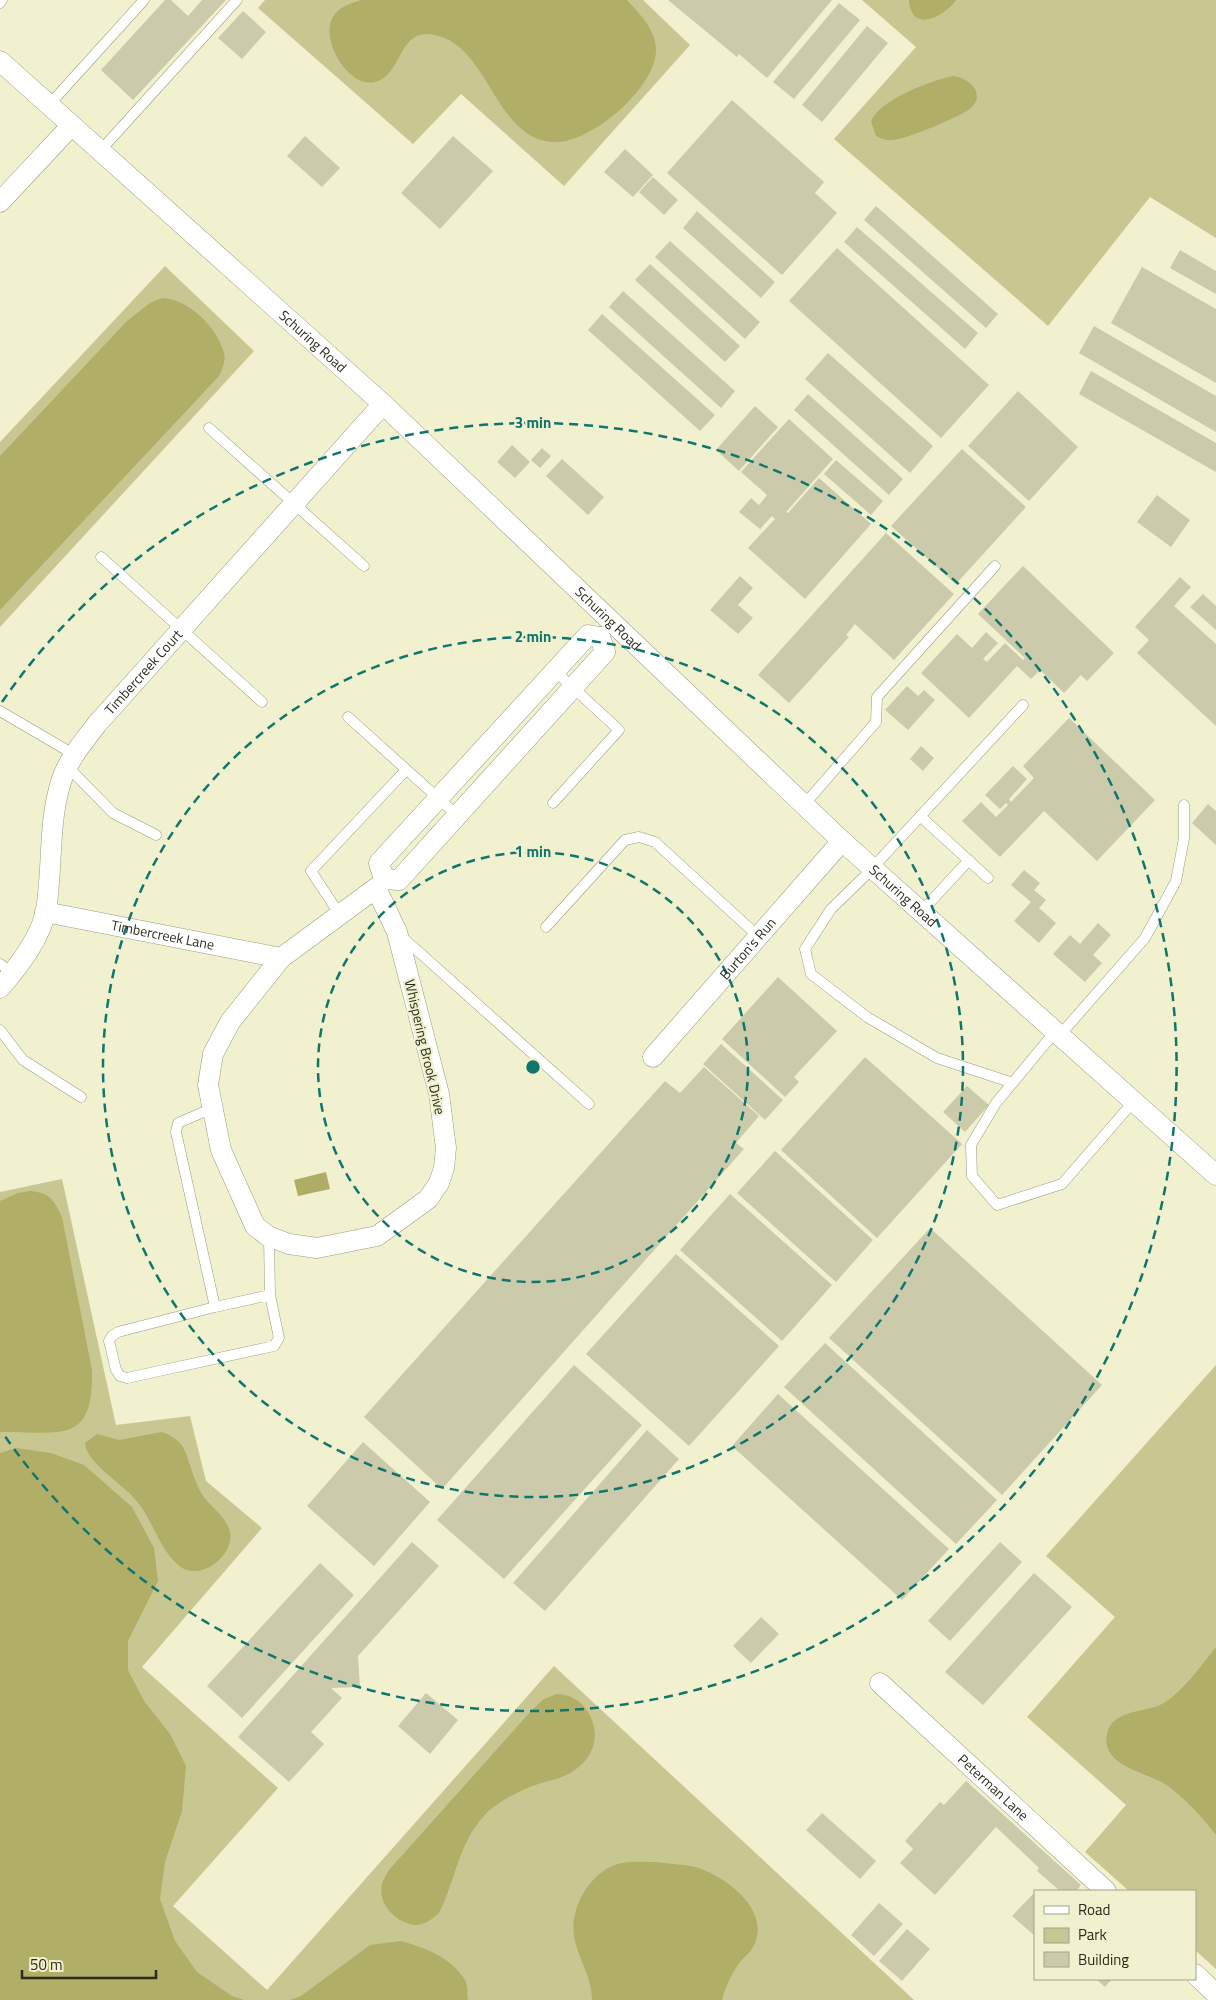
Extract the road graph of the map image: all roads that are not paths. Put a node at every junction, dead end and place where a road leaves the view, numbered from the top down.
1 (144, 0) edge
2 (237, 0) edge
3 (0, 61) edge
4 (49, 105) junction
5 (72, 126) junction
6 (100, 151) junction
7 (0, 202) edge
8 (383, 404) junction
9 (209, 428) dead end
10 (293, 502) junction
11 (101, 557) dead end
12 (364, 566) dead end
13 (994, 566) dead end
14 (180, 630) junction
15 (606, 630) junction
16 (555, 670) junction
17 (574, 688) junction
18 (262, 702) dead end
19 (1023, 704) dead end
20 (0, 711) edge
21 (348, 717) dead end
22 (72, 761) junction
23 (406, 770) junction
24 (439, 798) junction
25 (553, 803) dead end
26 (1184, 805) dead end
27 (804, 806) junction
28 (458, 816) junction
29 (920, 816) junction
30 (156, 835) dead end
31 (842, 841) junction
32 (969, 860) junction
33 (872, 868) junction
34 (988, 878) dead end
35 (380, 884) junction
36 (46, 912) junction
37 (921, 912) junction
38 (340, 915) junction
39 (546, 927) dead end
40 (397, 932) junction
41 (758, 936) junction
42 (281, 958) junction
43 (4, 975) edge
44 (0, 1030) edge
45 (1060, 1036) junction
46 (653, 1057) dead end
47 (1013, 1084) junction
48 (81, 1097) dead end
49 (1134, 1101) junction
50 (590, 1104) dead end
51 (213, 1108) junction
52 (1216, 1175) edge
53 (269, 1237) junction
54 (270, 1295) junction
55 (215, 1307) junction
56 (880, 1683) dead end
57 (1105, 1890) edge
58 (1196, 1975) edge
59 (1216, 1994) edge

1 - 4 lane
2 - 6 lane
3 - 4 street, Schuring Road
4 - 5 street, Schuring Road
5 - 6 street, Schuring Road
5 - 7 street
6 - 8 street, Schuring Road
8 - 10 street, Timbercreek Court
8 - 15 street, Schuring Road
9 - 10 lane
10 - 12 lane
10 - 14 street, Timbercreek Court
11 - 14 lane
13 - 27 lane
14 - 18 lane
14 - 22 street, Timbercreek Court
15 - 16 street, Whispering Brook Drive
15 - 17 street
15 - 27 street, Schuring Road
16 - 17 lane
16 - 24 street, Whispering Brook Drive
17 - 25 lane
17 - 28 street
19 - 29 lane
20 - 22 lane
21 - 23 lane
22 - 30 lane
22 - 36 street, Timbercreek Court
23 - 24 lane
23 - 38 lane
24 - 28 lane
24 - 35 street, Whispering Brook Drive
26 - 45 lane
27 - 31 street, Schuring Road
28 - 35 street
29 - 32 lane
29 - 33 lane
31 - 33 street, Schuring Road
31 - 41 street, Burton's Run
32 - 34 lane
32 - 37 lane
33 - 37 street, Schuring Road
33 - 47 lane
35 - 38 street
35 - 40 street, Whispering Brook Drive
36 - 42 street, Timbercreek Lane
36 - 43 street, Timbercreek Court
37 - 45 street, Schuring Road
38 - 42 street
39 - 41 lane
40 - 50 lane
40 - 53 street, Whispering Brook Drive
41 - 46 street, Burton's Run
42 - 51 street
44 - 48 lane
45 - 47 lane
45 - 49 street, Schuring Road
47 - 49 lane
49 - 52 street, Schuring Road
51 - 53 street
51 - 55 lane
53 - 54 lane
54 - 55 lane
54 - 55 lane
56 - 57 street, Peterman Lane
58 - 59 street

